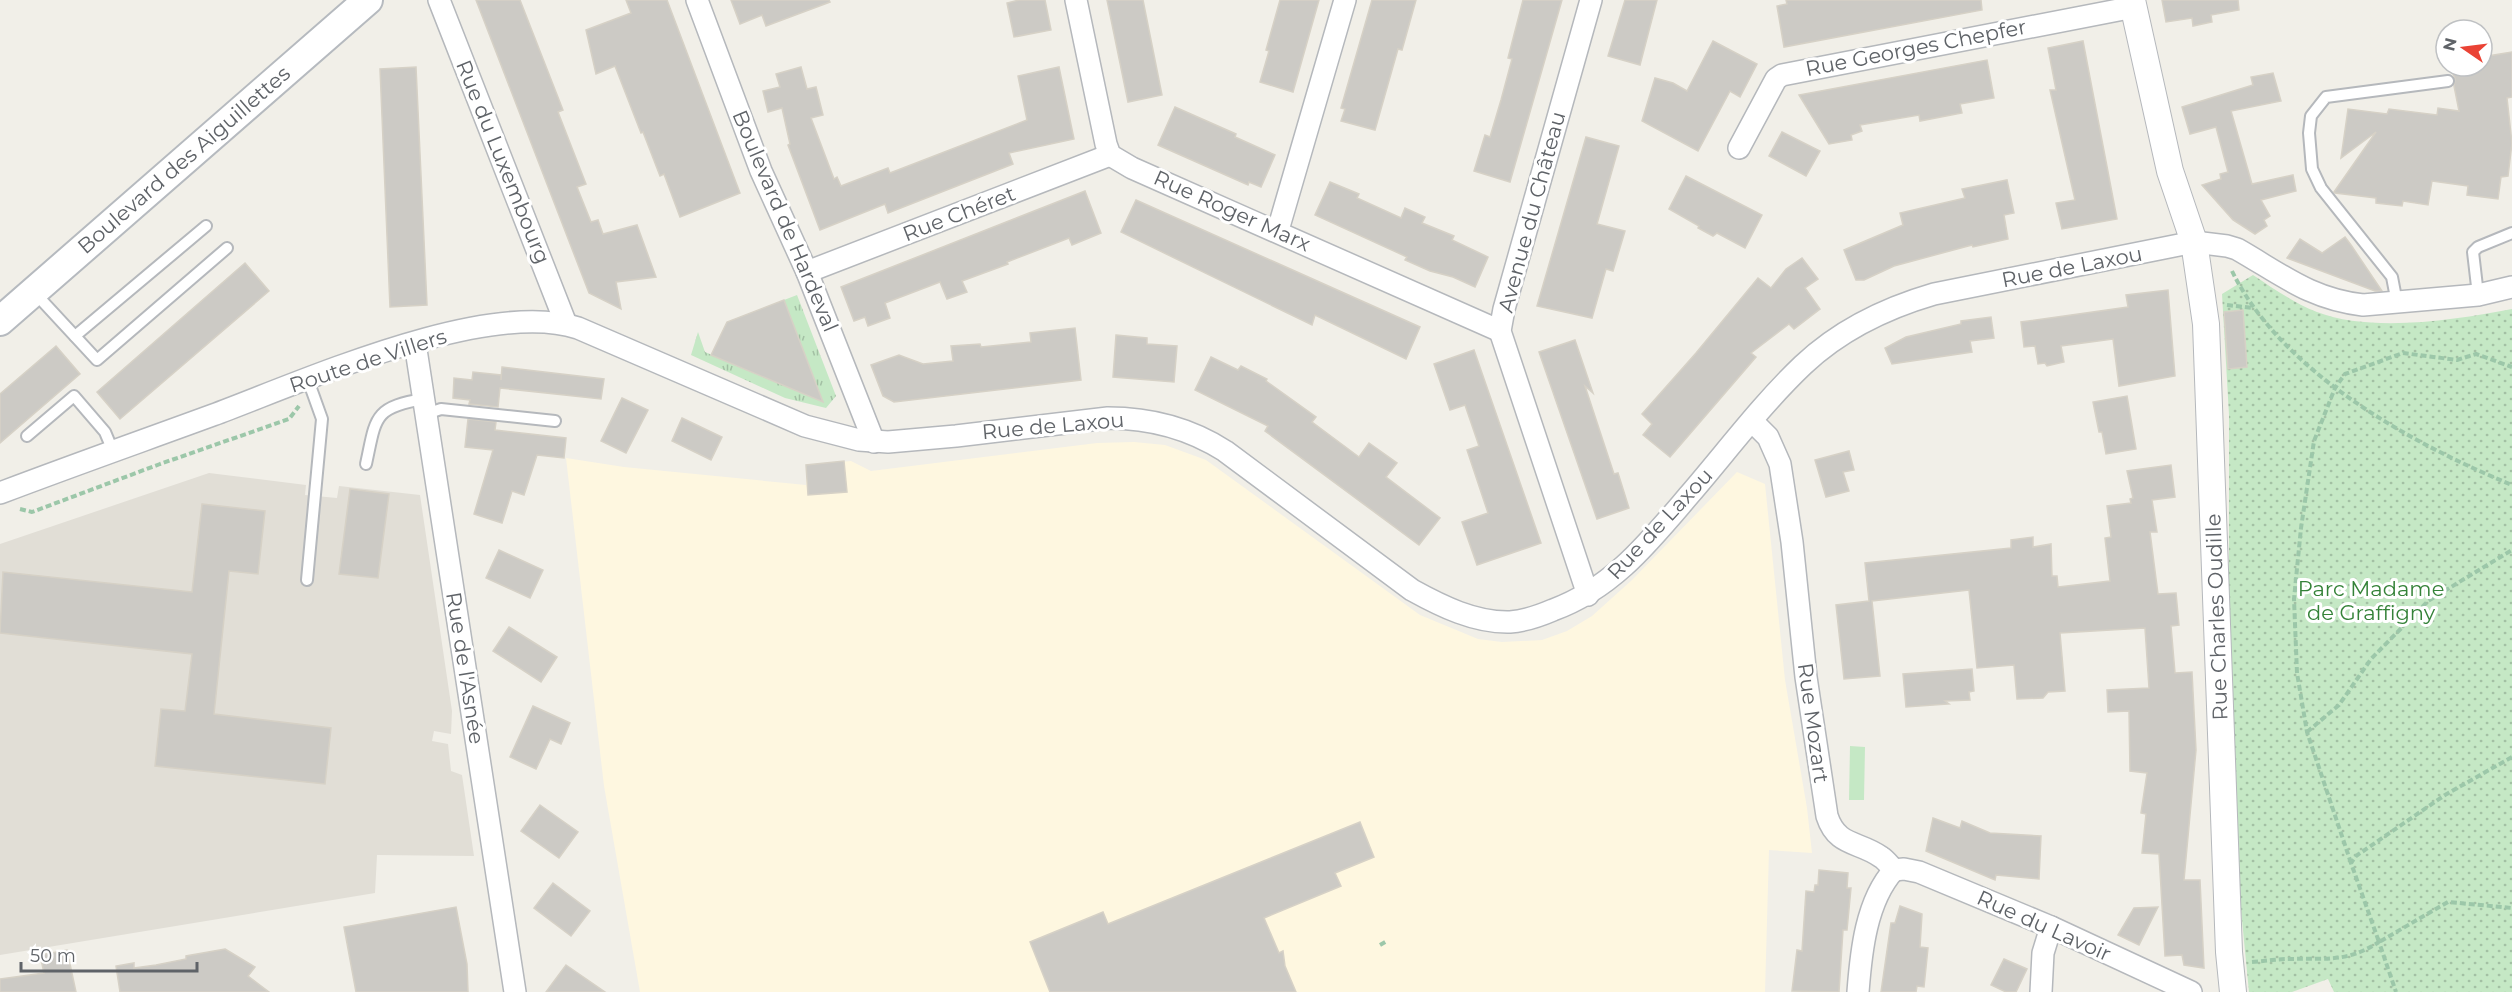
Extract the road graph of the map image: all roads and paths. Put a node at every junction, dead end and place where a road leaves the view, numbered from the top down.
1 (368, 0) edge
2 (439, 0) edge
3 (697, 0) edge
4 (1076, 0) edge
5 (1345, 0) edge
6 (1591, 0) edge
7 (2133, 3) edge
8 (2448, 81) dead end
9 (1739, 148) dead end
10 (1110, 155) junction
11 (206, 226) dead end
12 (1278, 230) junction
13 (2512, 233) edge
14 (2207, 243) junction
15 (227, 248) dead end
16 (807, 272) junction
17 (2512, 287) edge
18 (33, 292) junction
19 (2478, 295) junction
20 (2397, 303) junction
21 (0, 321) edge
22 (566, 324) junction
23 (1500, 331) junction
24 (75, 336) junction
25 (415, 343) junction
26 (2512, 367) edge
27 (2335, 388) junction
28 (312, 389) junction
29 (425, 406) junction
30 (555, 421) dead end
31 (1752, 421) junction
32 (27, 436) dead end
33 (874, 442) junction
34 (113, 452) junction
35 (366, 464) dead end
36 (2512, 485) edge
37 (0, 493) edge
38 (19, 509) dead end
39 (2512, 550) edge
40 (307, 580) dead end
41 (1588, 595) junction
42 (2307, 732) junction
43 (2512, 757) edge
44 (2350, 863) junction
45 (1894, 870) junction
46 (2512, 908) edge
47 (2051, 927) junction
48 (1387, 941) dead end
49 (2379, 942) junction
50 (1380, 945) dead end
51 (2229, 952) junction
52 (515, 992) edge
53 (1858, 992) edge
54 (2041, 992) edge
55 (2191, 992) edge
56 (2234, 992) edge
57 (2396, 992) edge

1 - 18 main road, Boulevard des Aiguillettes
2 - 22 street, Rue du Luxembourg
3 - 16 street, Boulevard de Hardeval
4 - 10 street
5 - 12 street
6 - 23 street, Avenue du Château
7 - 9 street, Rue Georges Chepfer
7 - 14 street, Rue Charles Oudille
8 - 20 lane
10 - 12 street, Rue Roger Marx
10 - 16 street, Rue Chéret
11 - 24 lane
12 - 23 street, Rue Roger Marx
13 - 19 lane
14 - 20 street
14 - 27 path
14 - 31 street, Rue de Laxou
14 - 51 street, Rue Charles Oudille
15 - 24 lane
16 - 33 street, Boulevard de Hardeval
17 - 19 street
18 - 21 main road, Boulevard des Aiguillettes
18 - 24 lane
19 - 20 street
22 - 25 street, Route de Villers
22 - 33 street, Route de Villers
23 - 41 street, Avenue du Château
25 - 28 street, Route de Villers
25 - 29 street, Rue de l'Asnée
26 - 27 path
27 - 36 path
27 - 42 path
28 - 34 street, Route de Villers
28 - 38 path
28 - 40 lane
29 - 30 lane
29 - 35 lane
29 - 52 street, Rue de l'Asnée
31 - 41 street, Rue de Laxou
31 - 45 street, Rue Mozart
32 - 34 lane
33 - 41 street, Rue de Laxou
34 - 37 street, Route de Villers
39 - 42 path
42 - 44 path
43 - 44 path
44 - 49 path
45 - 47 street, Rue du Lavoir
45 - 53 street
46 - 49 path
47 - 54 street
47 - 55 street, Rue du Lavoir
48 - 50 path
49 - 51 path
49 - 57 path
51 - 56 street, Rue Charles Oudille

